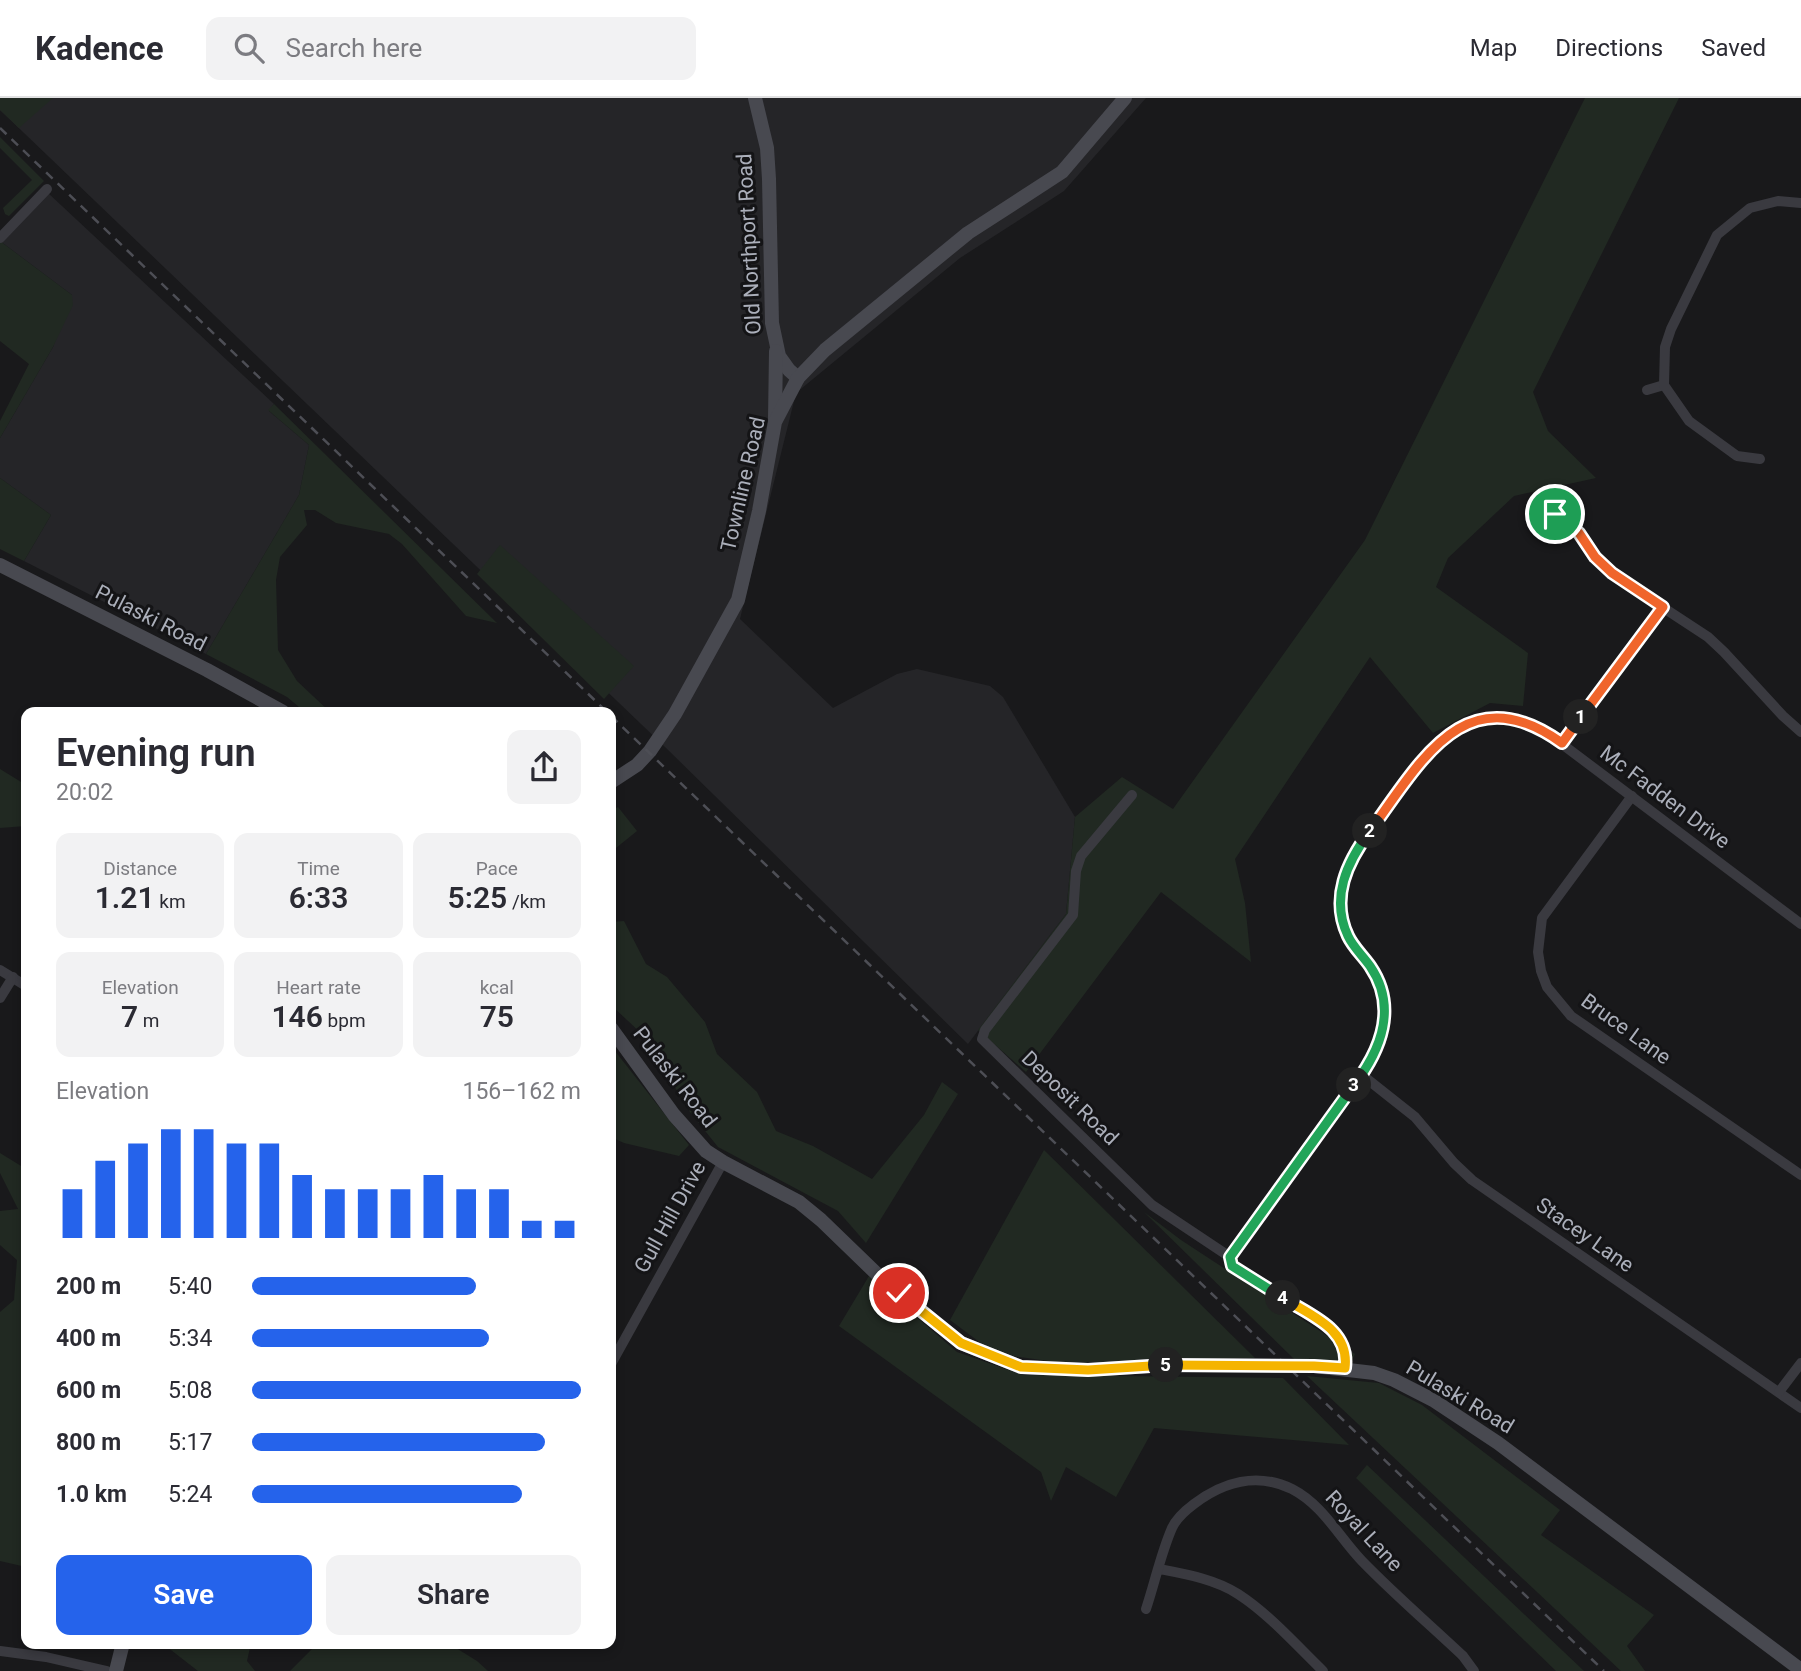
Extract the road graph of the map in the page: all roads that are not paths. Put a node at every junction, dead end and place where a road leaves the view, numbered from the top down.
1 (755, 98) edge
2 (1125, 98) edge
3 (47, 189) dead end
4 (1801, 203) edge
5 (0, 238) edge
6 (776, 346) junction
7 (798, 378) junction
8 (1664, 385) junction
9 (1647, 390) dead end
10 (775, 422) junction
11 (1760, 459) dead end
12 (1555, 514) dead end
13 (0, 565) edge
14 (1663, 607) junction
15 (274, 707) edge
16 (1801, 732) edge
17 (1562, 743) junction
18 (616, 779) edge
19 (1132, 795) dead end
20 (1632, 796) junction
21 (1801, 924) edge
22 (0, 970) edge
23 (12, 977) junction
24 (21, 983) edge
25 (0, 998) edge
26 (616, 1035) edge
27 (1362, 1075) junction
28 (723, 1162) junction
29 (1801, 1175) edge
30 (1230, 1257) junction
31 (616, 1355) edge
32 (1801, 1363) edge
33 (1345, 1368) junction
34 (1779, 1392) junction
35 (1801, 1408) edge
36 (1159, 1569) junction
37 (1146, 1609) dead end
38 (122, 1649) edge
39 (0, 1651) edge
40 (1801, 1670) edge
41 (107, 1671) edge
42 (116, 1671) edge
43 (1323, 1671) edge
44 (1474, 1671) edge

1 - 6 main road, Old Northport Road
2 - 7 main road, Townline Road
3 - 5 street
4 - 8 street
6 - 7 main road, Old Northport Road
6 - 10 main road, Old Northport Road
7 - 10 main road, Townline Road
8 - 9 street
8 - 11 street
10 - 18 main road, Townline Road
12 - 14 street
13 - 15 main road, Pulaski Road
14 - 16 street
14 - 17 street
17 - 20 street, Mc Fadden Drive
17 - 27 street, Mc Fadden Drive
19 - 30 street, Deposit Road
20 - 21 street, Mc Fadden Drive
20 - 29 street, Bruce Lane
22 - 23 street
23 - 24 street
23 - 25 street
26 - 28 main road, Pulaski Road
27 - 30 street, Mc Fadden Drive
27 - 34 street, Stacey Lane
28 - 31 street, Gull Hill Drive
28 - 33 main road, Pulaski Road
30 - 33 street, Deposit Road
32 - 34 street
33 - 40 main road, Pulaski Road
34 - 35 street, Stacey Lane
36 - 37 street, Royal Lane
36 - 43 street
36 - 44 street, Royal Lane
38 - 42 main road
39 - 41 street

